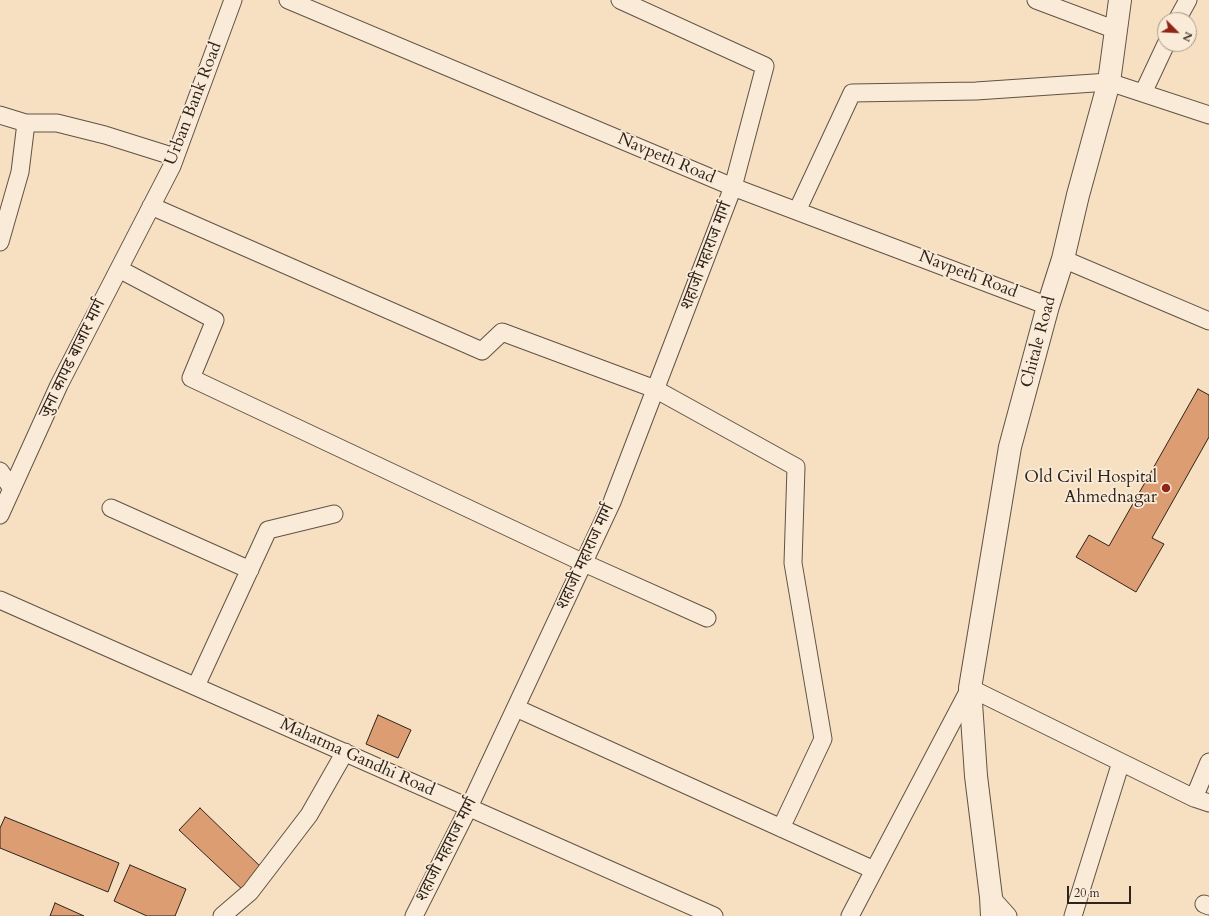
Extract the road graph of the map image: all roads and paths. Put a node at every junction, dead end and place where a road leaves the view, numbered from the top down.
1 (288, 0) edge
2 (620, 0) edge
3 (1036, 0) edge
4 (1120, 0) edge
5 (1188, 0) edge
6 (227, 2) edge
7 (1182, 12) edge
8 (1116, 30) junction
9 (1162, 52) edge
10 (1109, 82) junction
11 (1143, 93) junction
12 (0, 115) edge
13 (1209, 115) edge
14 (26, 123) junction
15 (175, 157) junction
16 (733, 187) junction
17 (151, 206) junction
18 (797, 211) junction
19 (0, 242) edge
20 (1063, 259) junction
21 (119, 269) junction
22 (1048, 306) junction
23 (1209, 321) edge
24 (656, 389) junction
25 (0, 472) edge
26 (12, 489) junction
27 (112, 508) dead end
28 (334, 514) dead end
29 (0, 515) edge
30 (584, 563) junction
31 (250, 570) junction
32 (0, 600) edge
33 (707, 618) dead end
34 (196, 686) junction
35 (970, 688) junction
36 (516, 708) junction
37 (345, 752) junction
38 (1121, 762) junction
39 (1209, 762) edge
40 (1202, 800) edge
41 (469, 808) junction
42 (782, 828) junction
43 (874, 870) junction
44 (992, 906) edge
45 (222, 916) edge
46 (414, 916) edge
47 (714, 916) edge
48 (850, 916) edge
49 (1008, 916) edge
50 (1073, 916) edge

1 - 16 street, Navpeth Road
2 - 16 street, शहाजी महाराज मार्ग
3 - 8 street
4 - 8 street, Chitale Road
5 - 7 street
6 - 15 street, Urban Bank Road
8 - 10 street, Chitale Road
9 - 11 street
10 - 11 street
10 - 18 street
10 - 20 street, Chitale Road
11 - 13 street
12 - 14 street
14 - 15 street
14 - 19 street
15 - 17 street, Urban Bank Road
16 - 18 street, Navpeth Road
16 - 24 street, शहाजी महाराज मार्ग
17 - 21 street, जुना कापड बाजार मार्ग
17 - 24 street
18 - 22 street, Navpeth Road
20 - 22 street, Chitale Road
20 - 23 street
21 - 26 street, जुना कापड बाजार मार्ग
21 - 30 street
22 - 35 street, Chitale Road
24 - 30 street, शहाजी महाराज मार्ग
24 - 42 street
25 - 26 street
26 - 29 street, जुना कापड बाजार मार्ग
27 - 31 street
28 - 31 street
30 - 33 street
30 - 36 street, शहाजी महाराज मार्ग
31 - 34 street
32 - 34 street, Mahatma Gandhi Road
34 - 37 street, Mahatma Gandhi Road
35 - 38 street
35 - 43 street
35 - 44 street, Chitale Road
36 - 41 street, शहाजी महाराज मार्ग
36 - 42 street
37 - 41 street, Mahatma Gandhi Road
37 - 45 street
38 - 40 street
38 - 50 street
39 - 40 street
41 - 46 street, शहाजी महाराज मार्ग
41 - 47 street, Mahatma Gandhi Road
42 - 43 street
43 - 48 street
44 - 49 street

